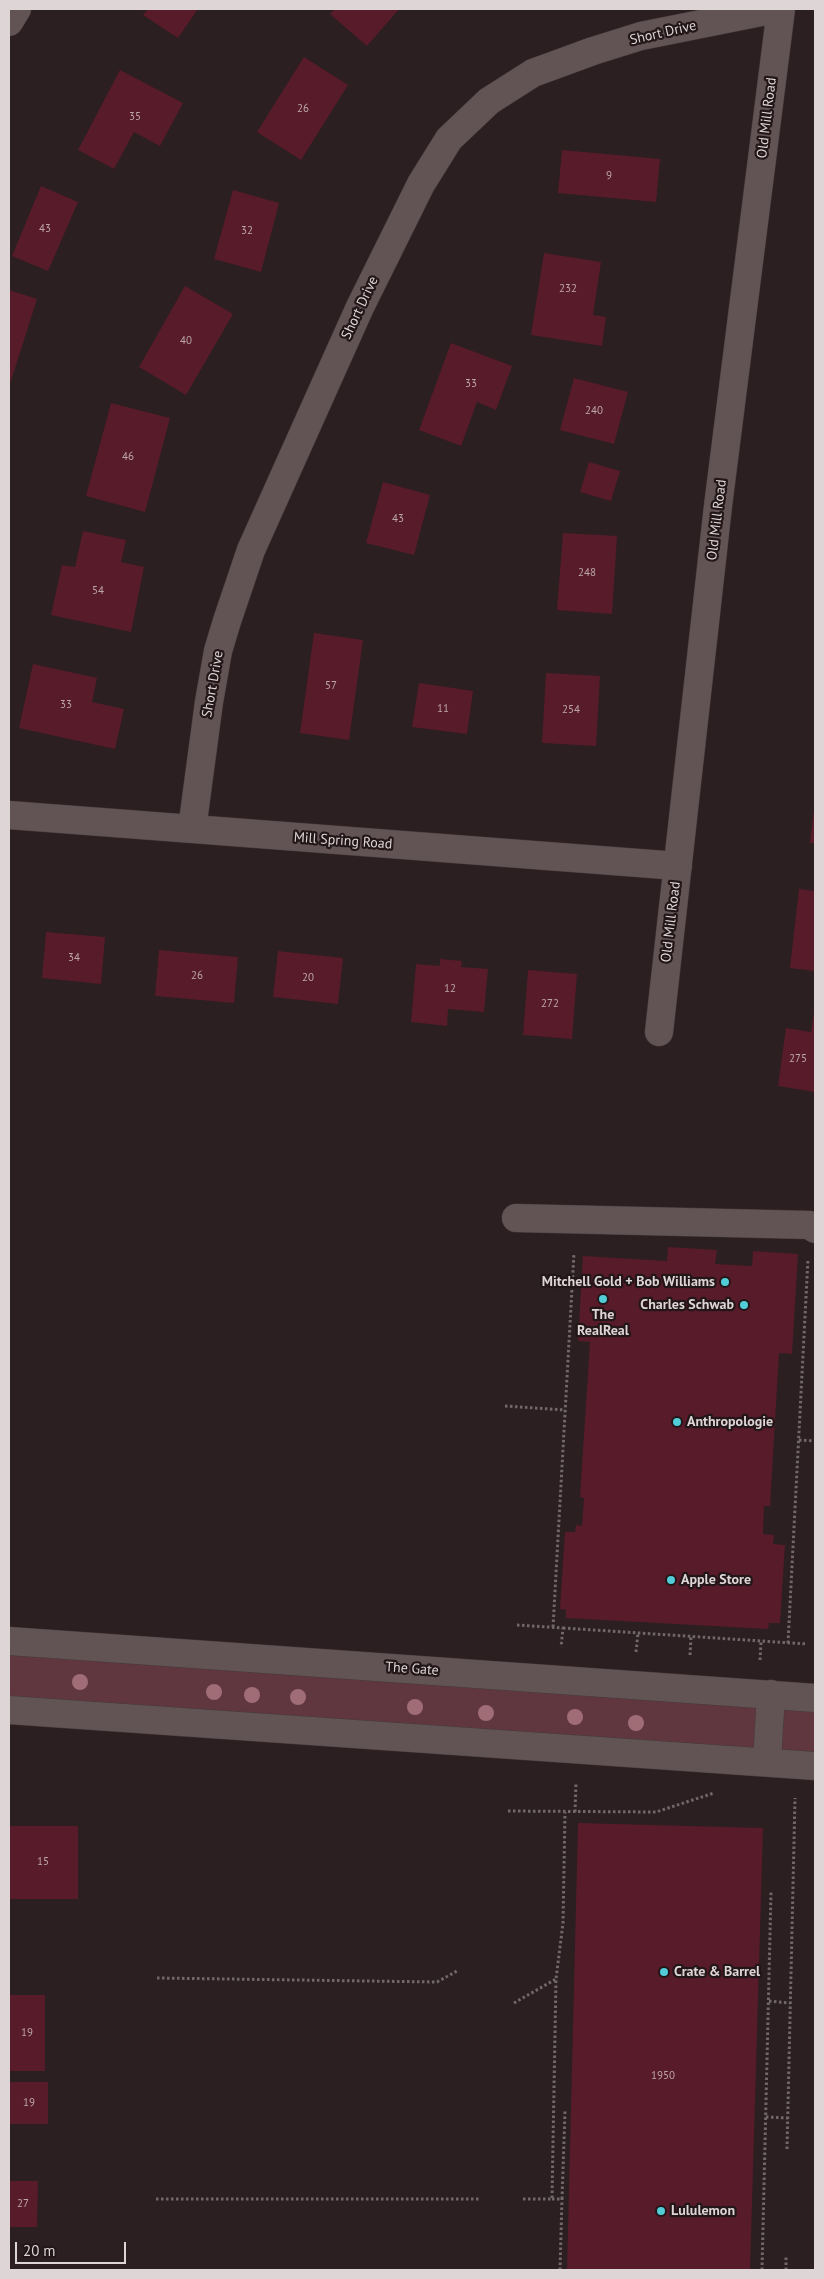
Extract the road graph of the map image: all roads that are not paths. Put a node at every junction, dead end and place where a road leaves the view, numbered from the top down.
1 (17, 9) edge
2 (776, 9) edge
3 (781, 9) edge
4 (9, 22) edge
5 (9, 815) edge
6 (192, 829) junction
7 (678, 866) junction
8 (658, 1032) dead end
9 (516, 1218) dead end
10 (813, 1227) edge
11 (9, 1641) edge
12 (771, 1694) junction
13 (815, 1698) edge
14 (9, 1710) edge
15 (767, 1762) junction
16 (815, 1766) edge

1 - 4 street
2 - 6 street, Short Drive
3 - 7 street, Old Mill Road
5 - 6 street, Mill Spring Road
6 - 7 street, Mill Spring Road
7 - 8 street, Old Mill Road
9 - 10 street
11 - 12 street, The Gate
12 - 13 street, The Gate
12 - 15 street
14 - 15 street
15 - 16 street

